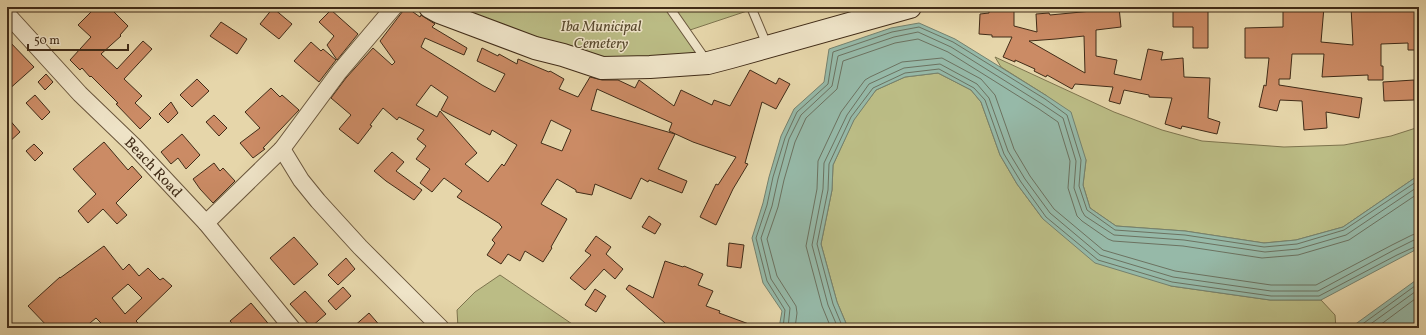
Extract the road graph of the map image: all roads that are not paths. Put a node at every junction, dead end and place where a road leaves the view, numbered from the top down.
1 (394, 7) edge
2 (430, 7) edge
3 (669, 7) edge
4 (751, 7) edge
5 (902, 9) edge
6 (7, 14) edge
7 (768, 46) junction
8 (708, 62) junction
9 (282, 149) junction
10 (206, 222) junction
11 (292, 328) edge
12 (441, 328) edge

1 - 9 street
2 - 8 street
3 - 8 lane
4 - 7 lane
5 - 7 street
6 - 10 street, Beach Road
7 - 8 street
9 - 10 street
9 - 12 street
10 - 11 street, Beach Road

